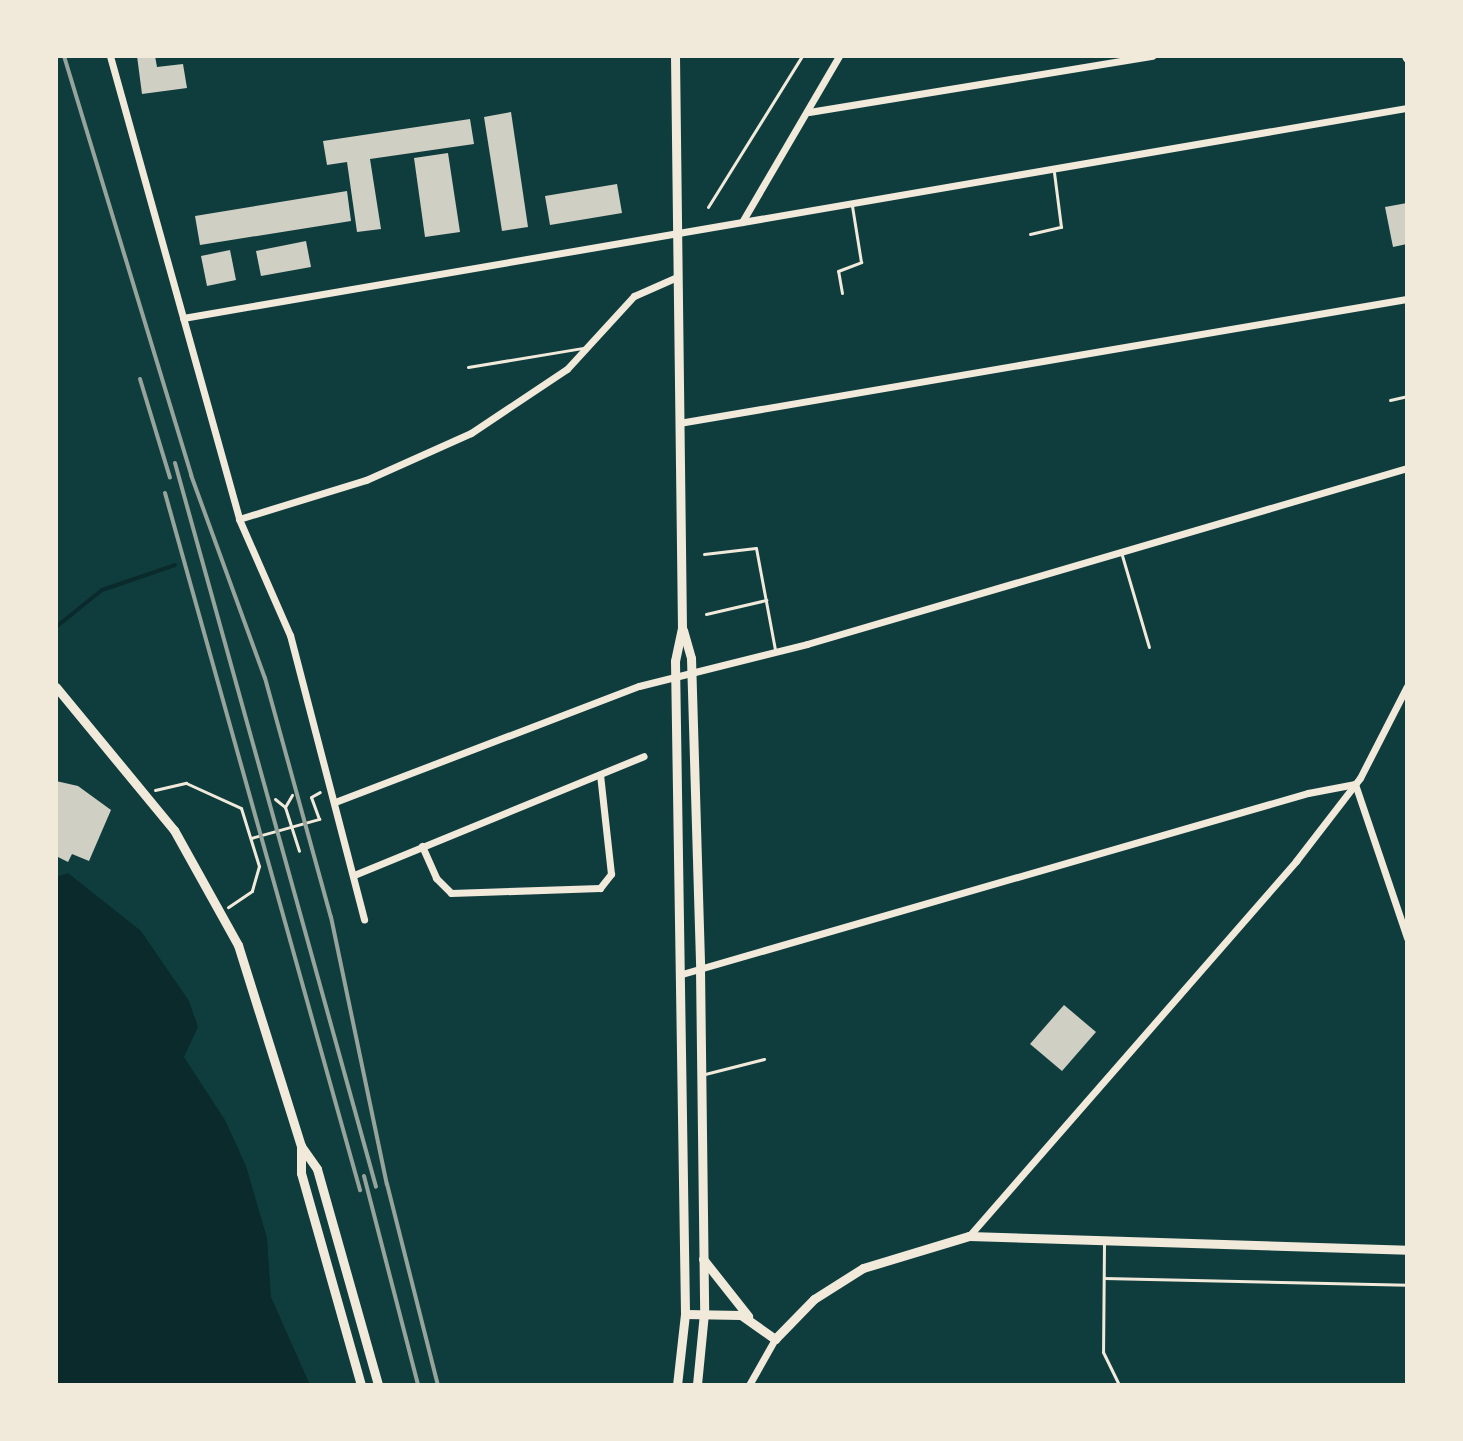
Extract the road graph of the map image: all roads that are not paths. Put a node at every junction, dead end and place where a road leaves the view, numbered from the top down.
1 (110, 56) edge
2 (675, 56) edge
3 (802, 56) edge
4 (839, 56) edge
5 (1152, 56) edge
6 (1407, 108) edge
7 (809, 112) junction
8 (1053, 168) junction
9 (852, 203) junction
10 (708, 207) dead end
11 (742, 222) junction
12 (678, 232) junction
13 (1030, 234) dead end
14 (677, 277) junction
15 (842, 293) dead end
16 (1407, 299) edge
17 (183, 318) junction
18 (586, 348) junction
19 (468, 367) dead end
20 (1407, 396) edge
21 (1390, 400) dead end
22 (679, 423) junction
23 (1407, 468) edge
24 (239, 519) junction
25 (1121, 552) junction
26 (704, 554) dead end
27 (766, 600) junction
28 (706, 614) dead end
29 (682, 628) junction
30 (1149, 647) dead end
31 (776, 652) junction
32 (691, 675) junction
33 (675, 678) junction
34 (1407, 686) edge
35 (56, 687) edge
36 (644, 756) dead end
37 (600, 775) junction
38 (1355, 784) junction
39 (335, 802) junction
40 (422, 846) junction
41 (354, 875) junction
42 (364, 920) dead end
43 (1407, 938) edge
44 (700, 969) junction
45 (682, 974) junction
46 (764, 1059) dead end
47 (701, 1075) junction
48 (301, 1146) junction
49 (969, 1236) junction
50 (1104, 1240) junction
51 (1407, 1250) edge
52 (703, 1259) junction
53 (1104, 1278) junction
54 (1407, 1285) edge
55 (704, 1313) junction
56 (685, 1314) junction
57 (752, 1321) junction
58 (775, 1339) junction
59 (361, 1385) edge
60 (378, 1385) edge
61 (677, 1385) edge
62 (697, 1385) edge
63 (749, 1385) edge
64 (1119, 1385) edge

1 - 17 street
2 - 12 main road
3 - 10 lane
4 - 7 street
5 - 7 street
6 - 8 street
7 - 11 street
8 - 9 street
8 - 13 lane
9 - 11 street
9 - 15 lane
11 - 12 street
12 - 14 main road
12 - 17 street
14 - 18 street
14 - 22 main road
16 - 22 street
17 - 24 street
18 - 19 lane
18 - 24 street
20 - 21 lane
22 - 29 main road
23 - 25 street
24 - 39 street
25 - 30 lane
25 - 31 street
26 - 27 lane
27 - 28 lane
27 - 31 lane
29 - 32 main road
29 - 33 main road
31 - 32 street
32 - 33 street
32 - 44 main road
33 - 39 street
33 - 45 main road
34 - 38 street
35 - 48 main road
36 - 37 street
37 - 40 street
37 - 40 street
38 - 43 street
38 - 44 street
38 - 49 street
39 - 41 street
40 - 41 street
41 - 42 street
44 - 45 street
44 - 47 main road
45 - 56 main road
46 - 47 lane
47 - 52 main road
48 - 59 main road
48 - 60 main road
49 - 50 main road
49 - 58 main road
50 - 51 main road
50 - 53 lane
52 - 55 main road
52 - 57 main road
53 - 54 lane
53 - 64 lane
55 - 56 main road
55 - 57 main road
55 - 62 main road
56 - 61 main road
57 - 58 main road
58 - 63 street

